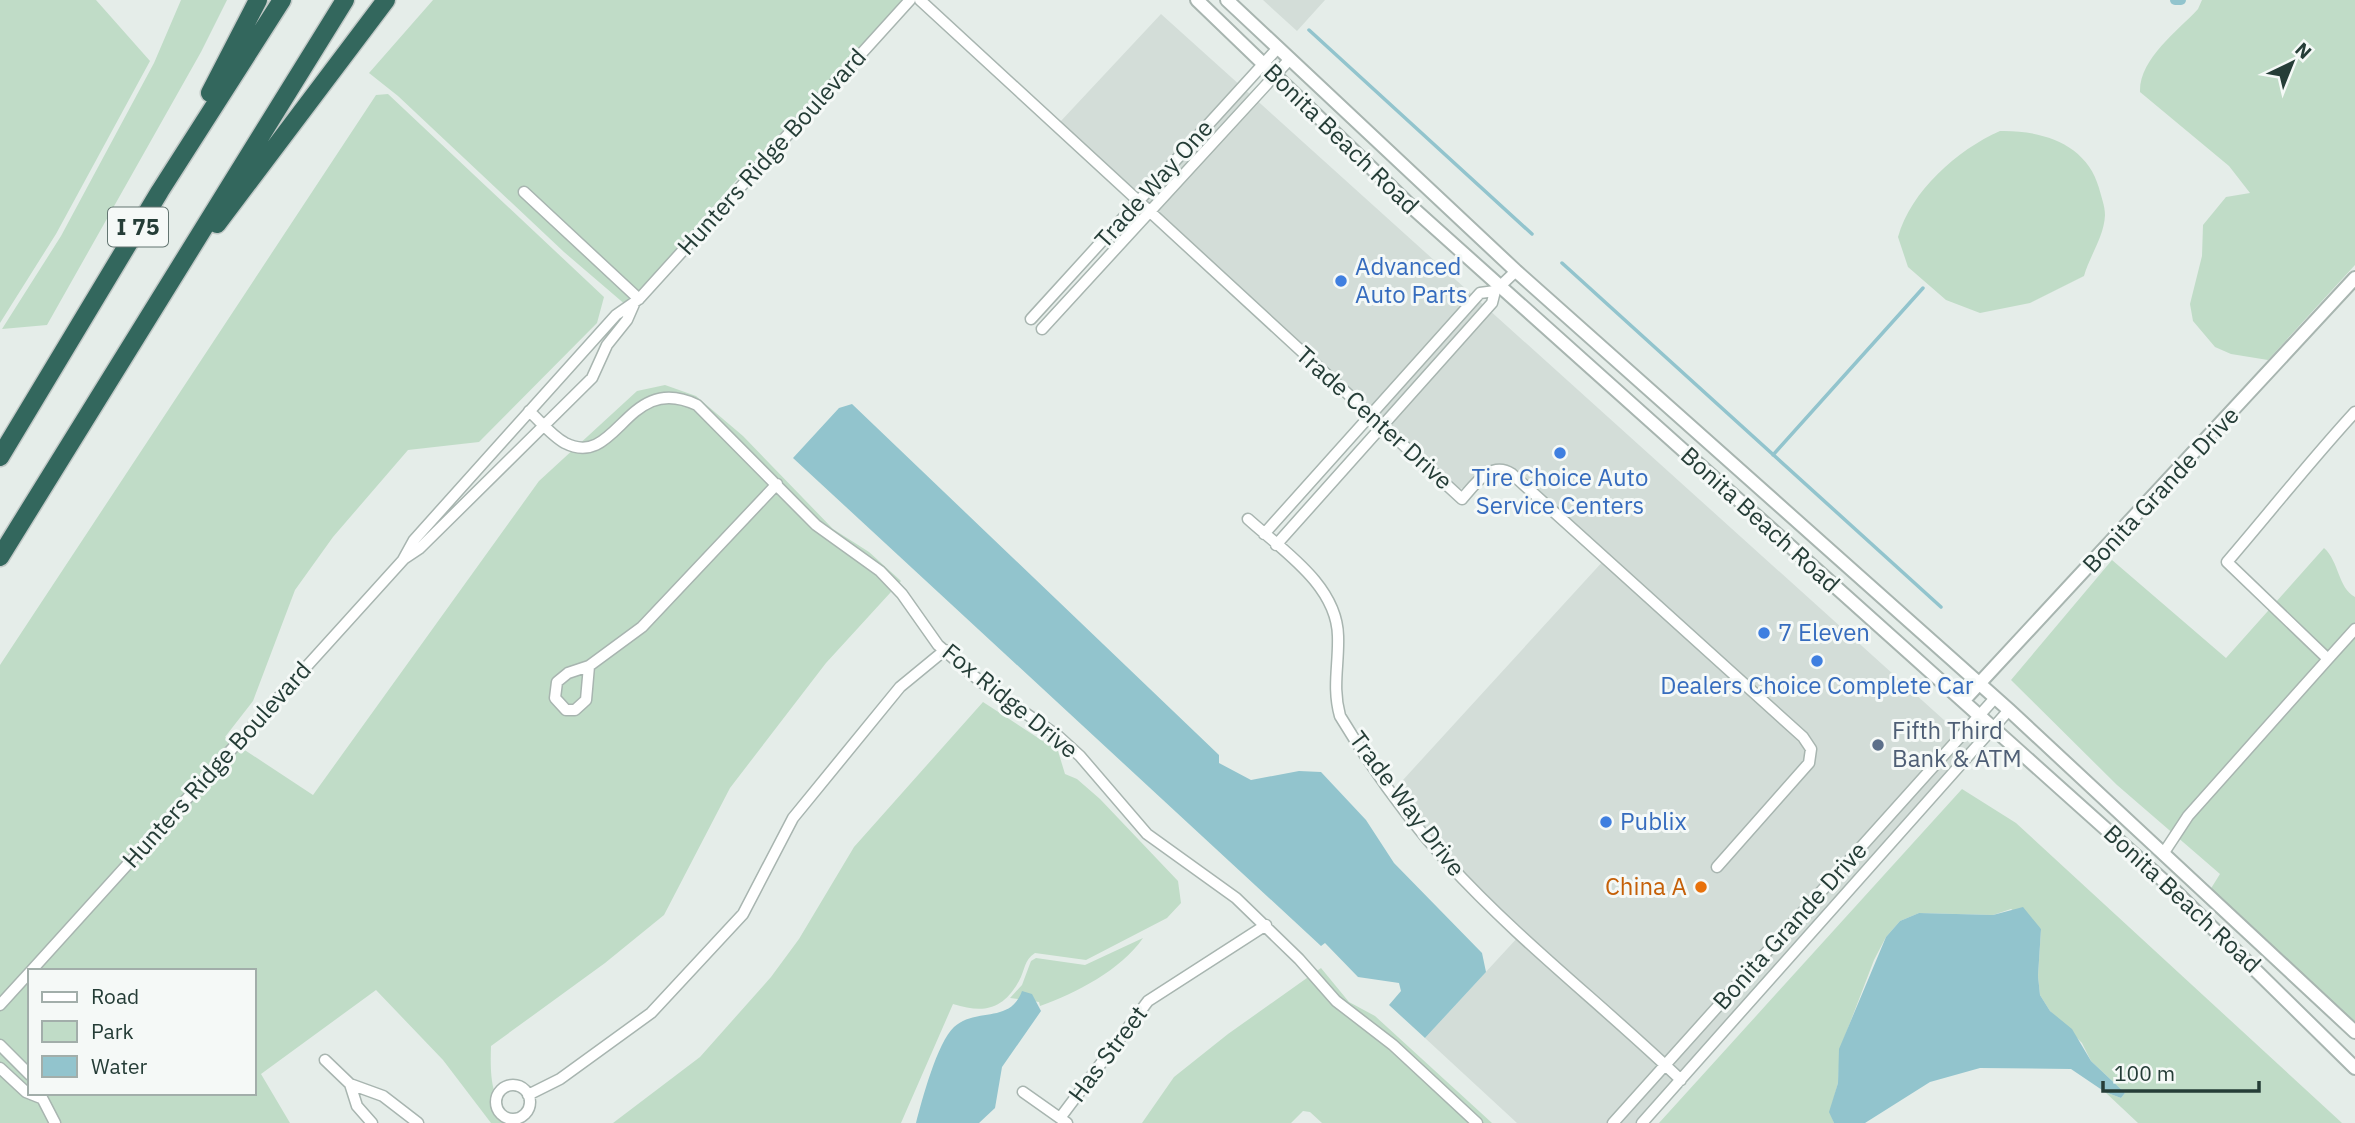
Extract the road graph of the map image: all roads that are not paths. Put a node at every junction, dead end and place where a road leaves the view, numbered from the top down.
1 (258, 0) edge
2 (282, 0) edge
3 (345, 0) edge
4 (386, 0) edge
5 (910, 0) edge
6 (920, 0) edge
7 (1197, 0) edge
8 (1227, 0) edge
9 (1277, 49) junction
10 (1289, 60) junction
11 (1263, 65) junction
12 (1274, 76) junction
13 (160, 191) junction
14 (524, 192) dead end
15 (1139, 199) junction
16 (1151, 211) junction
17 (1516, 271) junction
18 (2355, 278) edge
19 (168, 283) junction
20 (1498, 289) junction
21 (637, 301) junction
22 (1031, 319) dead end
23 (1042, 329) dead end
24 (529, 411) junction
25 (2355, 412) edge
26 (1369, 415) junction
27 (546, 426) junction
28 (1381, 427) junction
29 (0, 457) edge
30 (777, 484) junction
31 (1248, 519) dead end
32 (1264, 534) junction
33 (1276, 545) junction
34 (0, 557) edge
35 (403, 560) junction
36 (2355, 629) edge
37 (944, 650) junction
38 (2329, 659) junction
39 (589, 666) junction
40 (1979, 684) junction
41 (1995, 698) junction
42 (1964, 700) junction
43 (2009, 710) junction
44 (1980, 714) junction
45 (1994, 727) junction
46 (2163, 854) junction
47 (1717, 867) dead end
48 (1266, 925) junction
49 (33, 969) edge
50 (28, 974) edge
51 (0, 1005) edge
52 (2355, 1032) edge
53 (0, 1045) edge
54 (325, 1060) dead end
55 (1665, 1065) junction
56 (0, 1068) edge
57 (2355, 1068) edge
58 (28, 1073) edge
59 (1681, 1080) junction
60 (350, 1084) junction
61 (1023, 1091) dead end
62 (28, 1093) edge
63 (528, 1095) dead end
64 (41, 1096) edge
65 (1063, 1120) edge
66 (55, 1123) edge
67 (372, 1123) edge
68 (418, 1123) edge
69 (1477, 1123) edge
70 (1613, 1123) edge
71 (1642, 1123) edge

1 - 13 highway
2 - 13 highway, I 75
3 - 19 highway, I 75
4 - 19 highway
5 - 21 street, Hunters Ridge Boulevard
6 - 15 street, Trade Center Drive
7 - 11 street, Bonita Beach Road
8 - 9 street, Bonita Beach Road
9 - 10 street, Bonita Beach Road
9 - 11 street, Trade Way One
10 - 12 street, Trade Way One
10 - 17 street, Bonita Beach Road
11 - 12 street, Bonita Beach Road
11 - 15 street, Trade Way One
12 - 16 street, Trade Way One
12 - 20 street, Bonita Beach Road
13 - 29 highway, I 75
14 - 21 street
15 - 16 street, Trade Center Drive
15 - 22 street, Trade Way One
16 - 23 street, Trade Way One
16 - 26 street, Trade Center Drive
17 - 20 street
17 - 40 street, Bonita Beach Road
18 - 40 street, Bonita Grande Drive
19 - 34 highway, I 75
20 - 26 street
20 - 28 street
20 - 42 street, Bonita Beach Road
21 - 24 street, Hunters Ridge Boulevard
21 - 27 street, Hunters Ridge Boulevard
24 - 27 street, Fox Ridge Drive
24 - 35 street, Hunters Ridge Boulevard
25 - 38 street
26 - 28 street, Trade Center Drive
26 - 32 street
27 - 30 street, Fox Ridge Drive
27 - 35 street, Hunters Ridge Boulevard
28 - 33 street
28 - 47 street, Trade Center Drive
30 - 37 street, Fox Ridge Drive
30 - 39 street
31 - 32 street, Trade Way Drive
32 - 33 street, Trade Way Drive
33 - 55 street, Trade Way Drive
35 - 49 street, Hunters Ridge Boulevard
36 - 38 street
37 - 48 street, Fox Ridge Drive
37 - 63 street
38 - 46 street
39 - 39 street
40 - 41 street, Bonita Beach Road
40 - 42 street, Bonita Grande Drive
41 - 43 street, Bonita Beach Road
41 - 44 street, Bonita Grande Drive
42 - 44 street, Bonita Beach Road
43 - 45 street, Bonita Grande Drive
43 - 46 street, Bonita Beach Road
44 - 45 street, Bonita Beach Road
44 - 55 street, Bonita Grande Drive
45 - 57 street, Bonita Beach Road
45 - 59 street, Bonita Grande Drive
46 - 52 street, Bonita Beach Road
48 - 65 street, Has Street
48 - 69 street, Fox Ridge Drive
50 - 51 street, Hunters Ridge Boulevard
53 - 58 street
54 - 60 street
55 - 59 street, Trade Way Drive
55 - 70 street, Bonita Grande Drive
56 - 62 street
59 - 71 street, Bonita Grande Drive
60 - 67 street
60 - 68 street
61 - 65 street, Has Street
64 - 66 street

